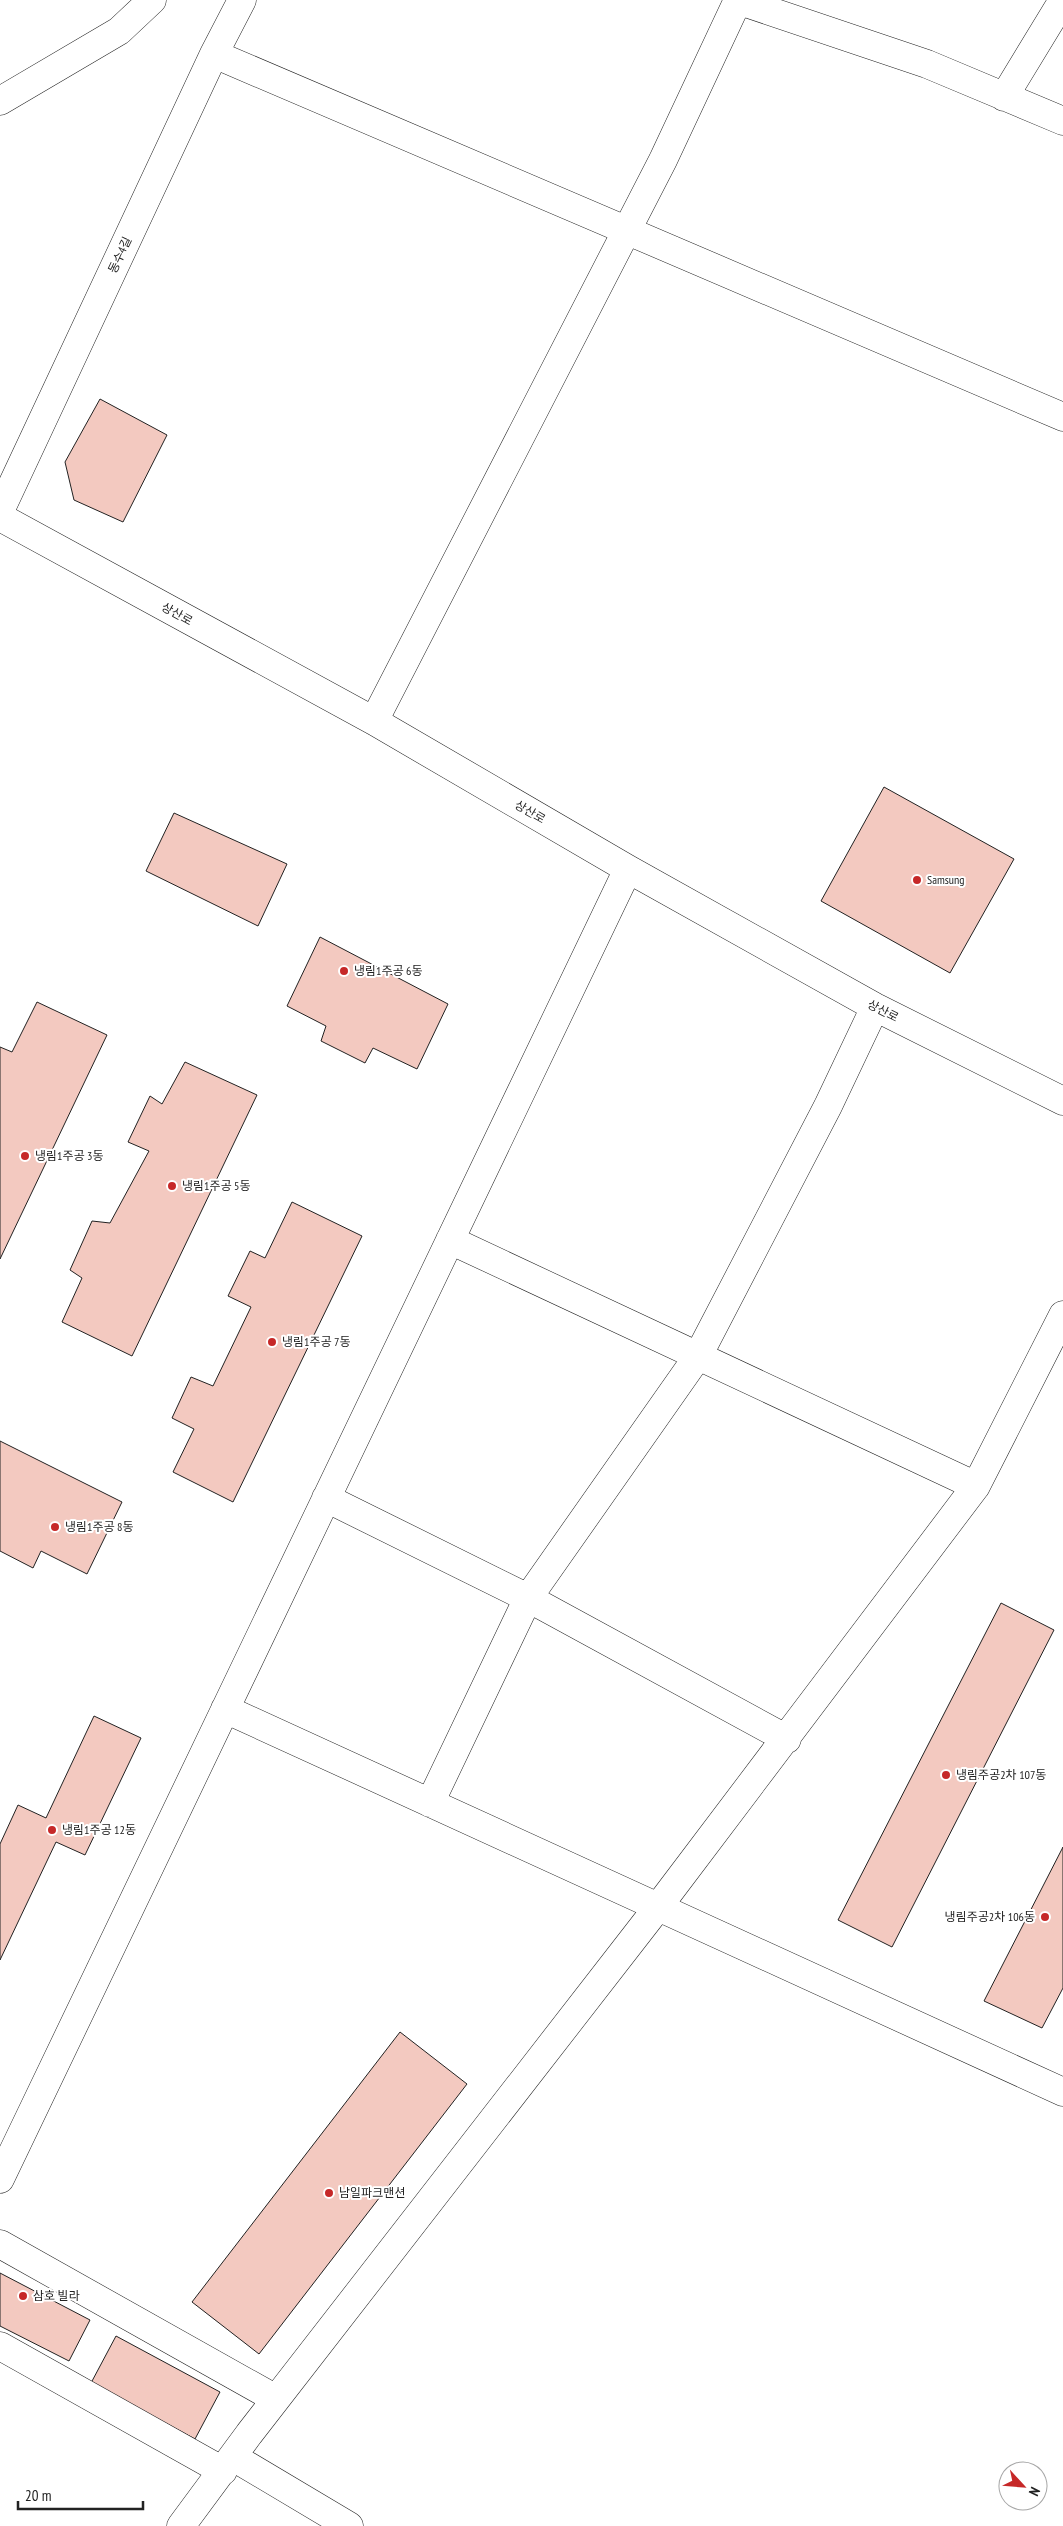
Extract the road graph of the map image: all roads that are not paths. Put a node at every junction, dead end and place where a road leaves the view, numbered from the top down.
1 (152, 0) edge
2 (242, 0) edge
3 (738, 0) edge
4 (1063, 0) edge
5 (214, 54) junction
6 (1004, 97) junction
7 (0, 101) edge
8 (1063, 121) edge
9 (626, 231) junction
10 (1063, 417) edge
11 (0, 511) edge
12 (0, 518) edge
13 (374, 721) junction
14 (628, 869) junction
15 (875, 1008) junction
16 (1060, 1092) edge
17 (450, 1240) junction
18 (1063, 1315) edge
19 (698, 1356) junction
20 (976, 1486) junction
21 (326, 1498) junction
22 (528, 1598) junction
23 (225, 1709) junction
24 (786, 1739) junction
25 (430, 1803) junction
26 (658, 1907) junction
27 (1063, 2092) edge
28 (0, 2179) edge
29 (0, 2244) edge
30 (0, 2346) edge
31 (276, 2399) junction
32 (228, 2464) junction
33 (181, 2526) edge
34 (348, 2526) edge

1 - 7 street
2 - 5 street, 동수4길
3 - 6 street
3 - 9 street
4 - 6 street
5 - 9 street
5 - 11 street, 동수4길
6 - 8 street
9 - 10 street
9 - 13 street
12 - 13 street, 상산로
13 - 14 street, 상산로
14 - 15 street, 상산로
14 - 17 street
15 - 16 street, 상산로
15 - 19 street
17 - 19 street
17 - 21 street
18 - 20 street
19 - 20 street
19 - 22 street
20 - 24 street
21 - 22 street
21 - 23 street
22 - 24 street
22 - 25 street
23 - 25 street
23 - 28 street
24 - 26 street
25 - 26 street
26 - 27 street
26 - 31 street
29 - 31 street
30 - 32 street
31 - 32 street
32 - 33 street
32 - 34 street

